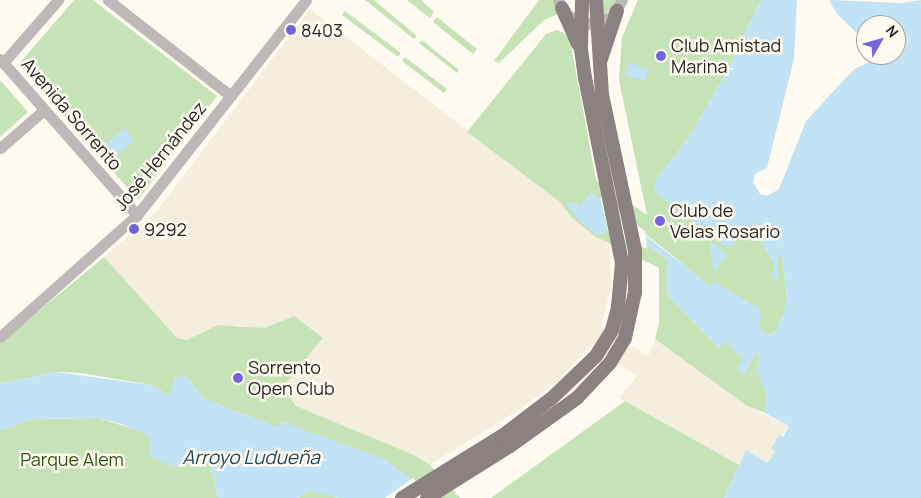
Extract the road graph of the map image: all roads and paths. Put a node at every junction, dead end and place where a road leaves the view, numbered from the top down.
1 (58, 0) edge
2 (108, 0) edge
3 (306, 0) edge
4 (582, 0) edge
5 (596, 0) edge
6 (560, 4) edge
7 (619, 6) edge
8 (581, 23) junction
9 (595, 24) junction
10 (581, 49) junction
11 (2, 61) edge
12 (599, 67) junction
13 (231, 96) junction
14 (44, 110) junction
15 (0, 148) edge
16 (137, 215) junction
17 (0, 337) edge
18 (402, 498) edge
19 (427, 498) edge

1 - 11 street
2 - 13 street
3 - 13 street, José Hernández
4 - 8 main road
5 - 9 main road
6 - 8 street
6 - 10 main road
7 - 9 street
7 - 12 main road
8 - 9 street
8 - 10 main road
9 - 12 main road
10 - 18 main road
11 - 14 street, Avenida Sorrento
12 - 19 main road
13 - 16 street, José Hernández
14 - 15 street
14 - 16 street, Avenida Sorrento
16 - 17 street, José Hernández

